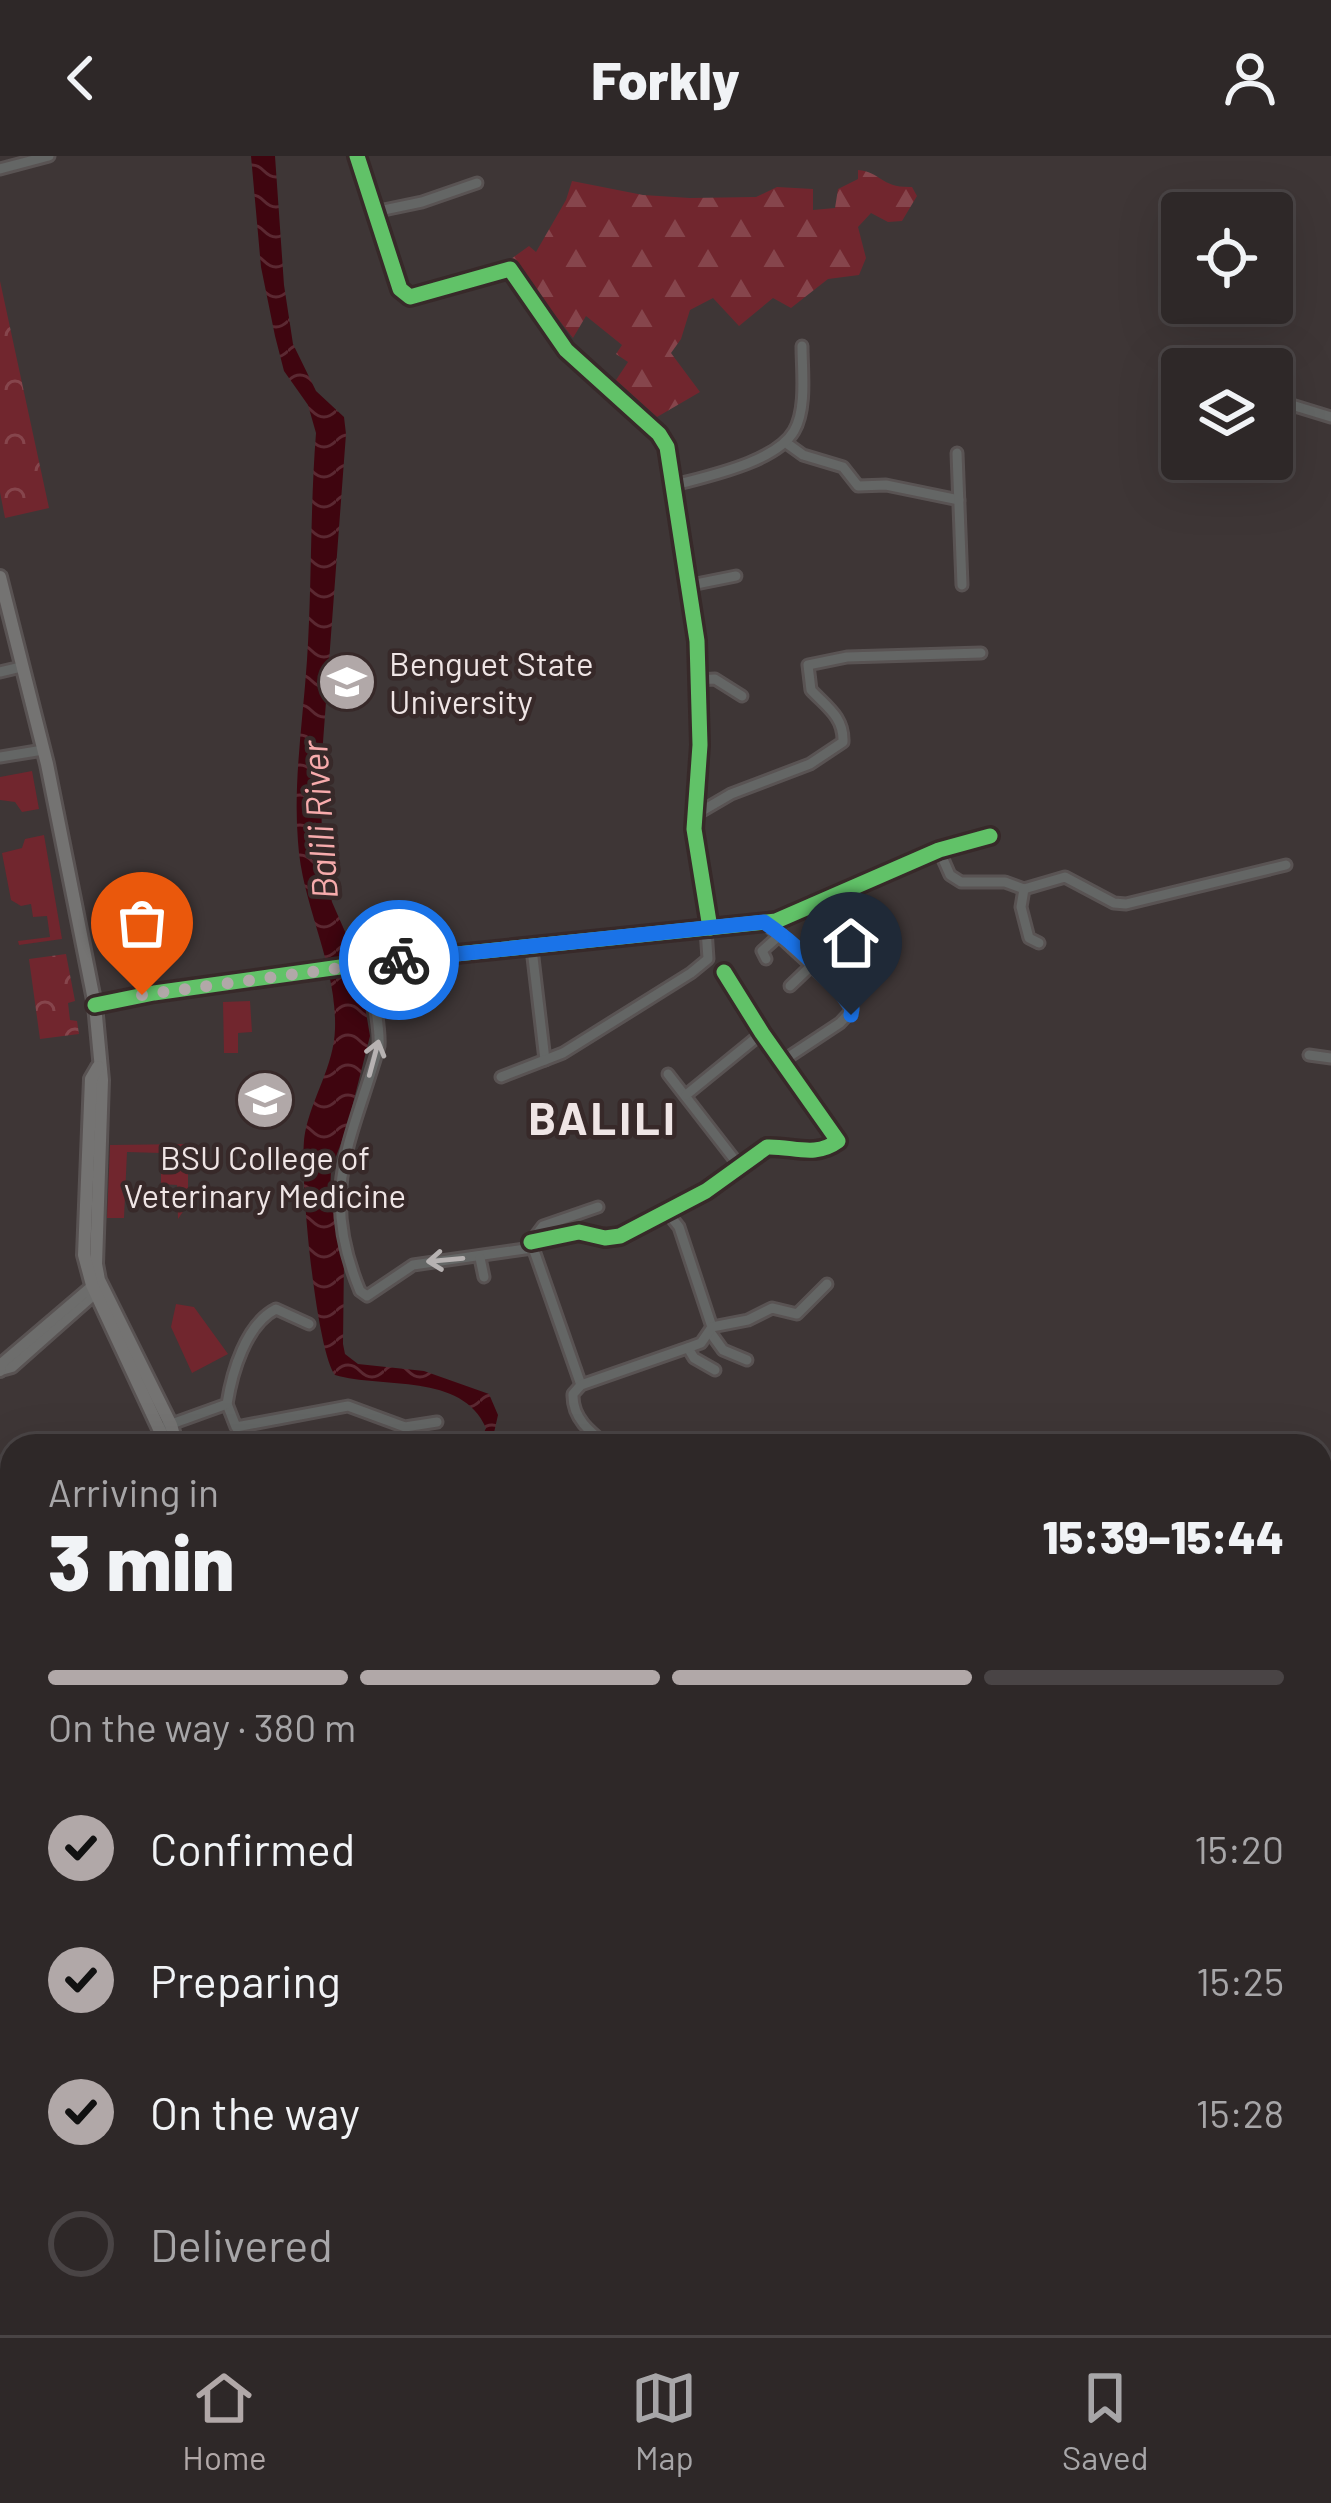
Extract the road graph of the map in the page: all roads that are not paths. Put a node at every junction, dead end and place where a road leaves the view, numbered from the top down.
1 (49, 156) edge
2 (357, 156) edge
3 (0, 170) edge
4 (477, 183) dead end
5 (374, 212) junction
6 (802, 346) dead end
7 (1293, 405) edge
8 (1331, 417) edge
9 (785, 442) junction
10 (957, 453) dead end
11 (675, 485) junction
12 (959, 500) junction
13 (736, 576) dead end
14 (0, 577) edge
15 (962, 585) dead end
16 (691, 586) junction
17 (981, 653) dead end
18 (21, 667) junction
19 (0, 672) edge
20 (698, 680) junction
21 (742, 696) dead end
22 (44, 751) junction
23 (0, 758) edge
24 (695, 815) junction
25 (990, 836) dead end
26 (939, 850) junction
27 (1286, 865) dead end
28 (1024, 889) junction
29 (764, 922) junction
30 (708, 928) junction
31 (781, 934) junction
32 (1040, 943) dead end
33 (532, 949) junction
34 (766, 959) dead end
35 (373, 963) junction
36 (812, 965) junction
37 (724, 972) dead end
38 (790, 986) dead end
39 (95, 1005) junction
40 (762, 1034) junction
41 (1309, 1055) dead end
42 (1331, 1058) edge
43 (545, 1060) junction
44 (781, 1062) junction
45 (668, 1074) dead end
46 (501, 1077) dead end
47 (686, 1095) junction
48 (734, 1159) dead end
49 (598, 1207) dead end
50 (668, 1212) junction
51 (531, 1245) junction
52 (480, 1258) junction
53 (484, 1277) dead end
54 (827, 1284) dead end
55 (98, 1286) junction
56 (308, 1324) dead end
57 (711, 1329) junction
58 (688, 1348) junction
59 (747, 1360) dead end
60 (1, 1369) edge
61 (715, 1370) dead end
62 (581, 1385) junction
63 (227, 1404) junction
64 (437, 1422) dead end
65 (166, 1426) junction
66 (166, 1434) edge
67 (170, 1434) edge
68 (592, 1434) edge

1 - 3 street
2 - 5 street
4 - 5 street
5 - 11 street
6 - 9 street
7 - 8 street
9 - 11 street
9 - 12 street
10 - 12 street
11 - 16 street
12 - 15 street
13 - 16 street
14 - 18 highway
16 - 20 street
17 - 24 street
18 - 19 street
18 - 22 highway
20 - 21 street
20 - 24 street
22 - 23 street
22 - 39 highway
24 - 30 street
25 - 26 street
26 - 28 street
26 - 29 street
27 - 28 street
28 - 32 street
29 - 30 street
29 - 31 street
30 - 33 street
30 - 43 street
31 - 34 street
31 - 36 street
33 - 35 street
33 - 43 street
35 - 39 street
52 -> 35 street
36 - 38 street
36 - 44 street
37 - 40 street
39 - 55 highway
40 - 44 street
40 - 47 street
41 - 42 street
43 - 46 street
44 - 50 street
45 - 47 street
47 - 48 street
49 - 51 street
50 - 51 street
50 - 57 street
51 - 52 street
51 - 62 street
52 - 53 street
54 - 57 street
55 - 60 main road
55 - 65 highway
56 - 63 street
57 - 58 street
57 - 59 street
58 - 61 street
58 - 62 street
62 - 68 street
63 - 64 street
63 - 65 street
65 - 66 highway
65 - 67 highway

